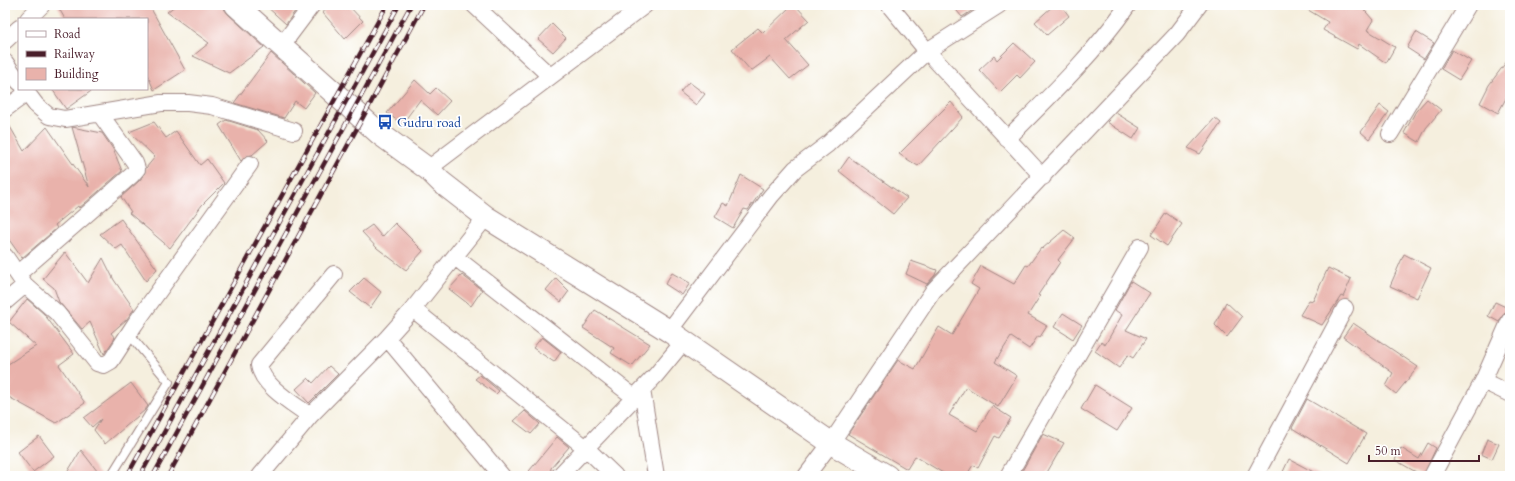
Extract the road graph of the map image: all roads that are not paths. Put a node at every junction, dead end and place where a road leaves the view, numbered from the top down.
1 (42, 5) edge
2 (312, 5) edge
3 (474, 5) edge
4 (645, 5) edge
5 (888, 5) edge
6 (999, 5) edge
7 (1128, 5) edge
8 (1199, 5) edge
9 (1468, 5) edge
10 (245, 8) edge
11 (29, 18) edge
12 (18, 29) edge
13 (5, 41) edge
14 (282, 45) junction
15 (927, 51) junction
16 (5, 62) edge
17 (550, 76) junction
18 (18, 81) edge
19 (21, 90) edge
20 (25, 90) edge
21 (5, 109) edge
22 (100, 114) junction
23 (294, 131) dead end
24 (1390, 134) dead end
25 (1007, 139) junction
26 (250, 164) dead end
27 (428, 169) junction
28 (1043, 177) junction
29 (486, 217) junction
30 (1140, 247) dead end
31 (5, 256) edge
32 (455, 257) junction
33 (334, 274) dead end
34 (21, 280) junction
35 (5, 302) edge
36 (1345, 308) dead end
37 (413, 309) junction
38 (1510, 320) edge
39 (129, 334) junction
40 (677, 336) junction
41 (386, 338) junction
42 (1483, 381) junction
43 (638, 393) junction
44 (1510, 394) edge
45 (310, 416) junction
46 (831, 443) junction
47 (586, 448) junction
48 (111, 476) edge
49 (260, 476) edge
50 (502, 476) edge
51 (559, 476) edge
52 (615, 476) edge
53 (656, 476) edge
54 (806, 476) edge
55 (887, 476) edge
56 (1008, 476) edge
57 (1255, 476) edge
58 (1432, 476) edge

1 - 11 street
2 - 14 street
3 - 17 street
4 - 17 street
5 - 15 street
6 - 15 street
7 - 25 street
8 - 28 street
9 - 24 street
10 - 14 street
12 - 13 street
14 - 27 street
15 - 25 street
15 - 40 street
16 - 18 street
17 - 27 street
19 - 21 street
20 - 22 street
22 - 23 street
22 - 34 street
25 - 28 street
26 - 39 street
27 - 29 street
28 - 46 street
29 - 32 street
29 - 40 street
30 - 56 street
31 - 34 street
32 - 37 street
32 - 43 street
33 - 45 street
34 - 35 street
34 - 39 street
36 - 57 street
37 - 41 street
37 - 47 street
38 - 42 street
39 - 48 lane
40 - 43 street
40 - 46 street
41 - 45 street
41 - 50 street
42 - 44 street
42 - 58 street
43 - 47 street
43 - 53 street
45 - 49 street
46 - 54 street
46 - 55 street
47 - 51 street
47 - 52 street

